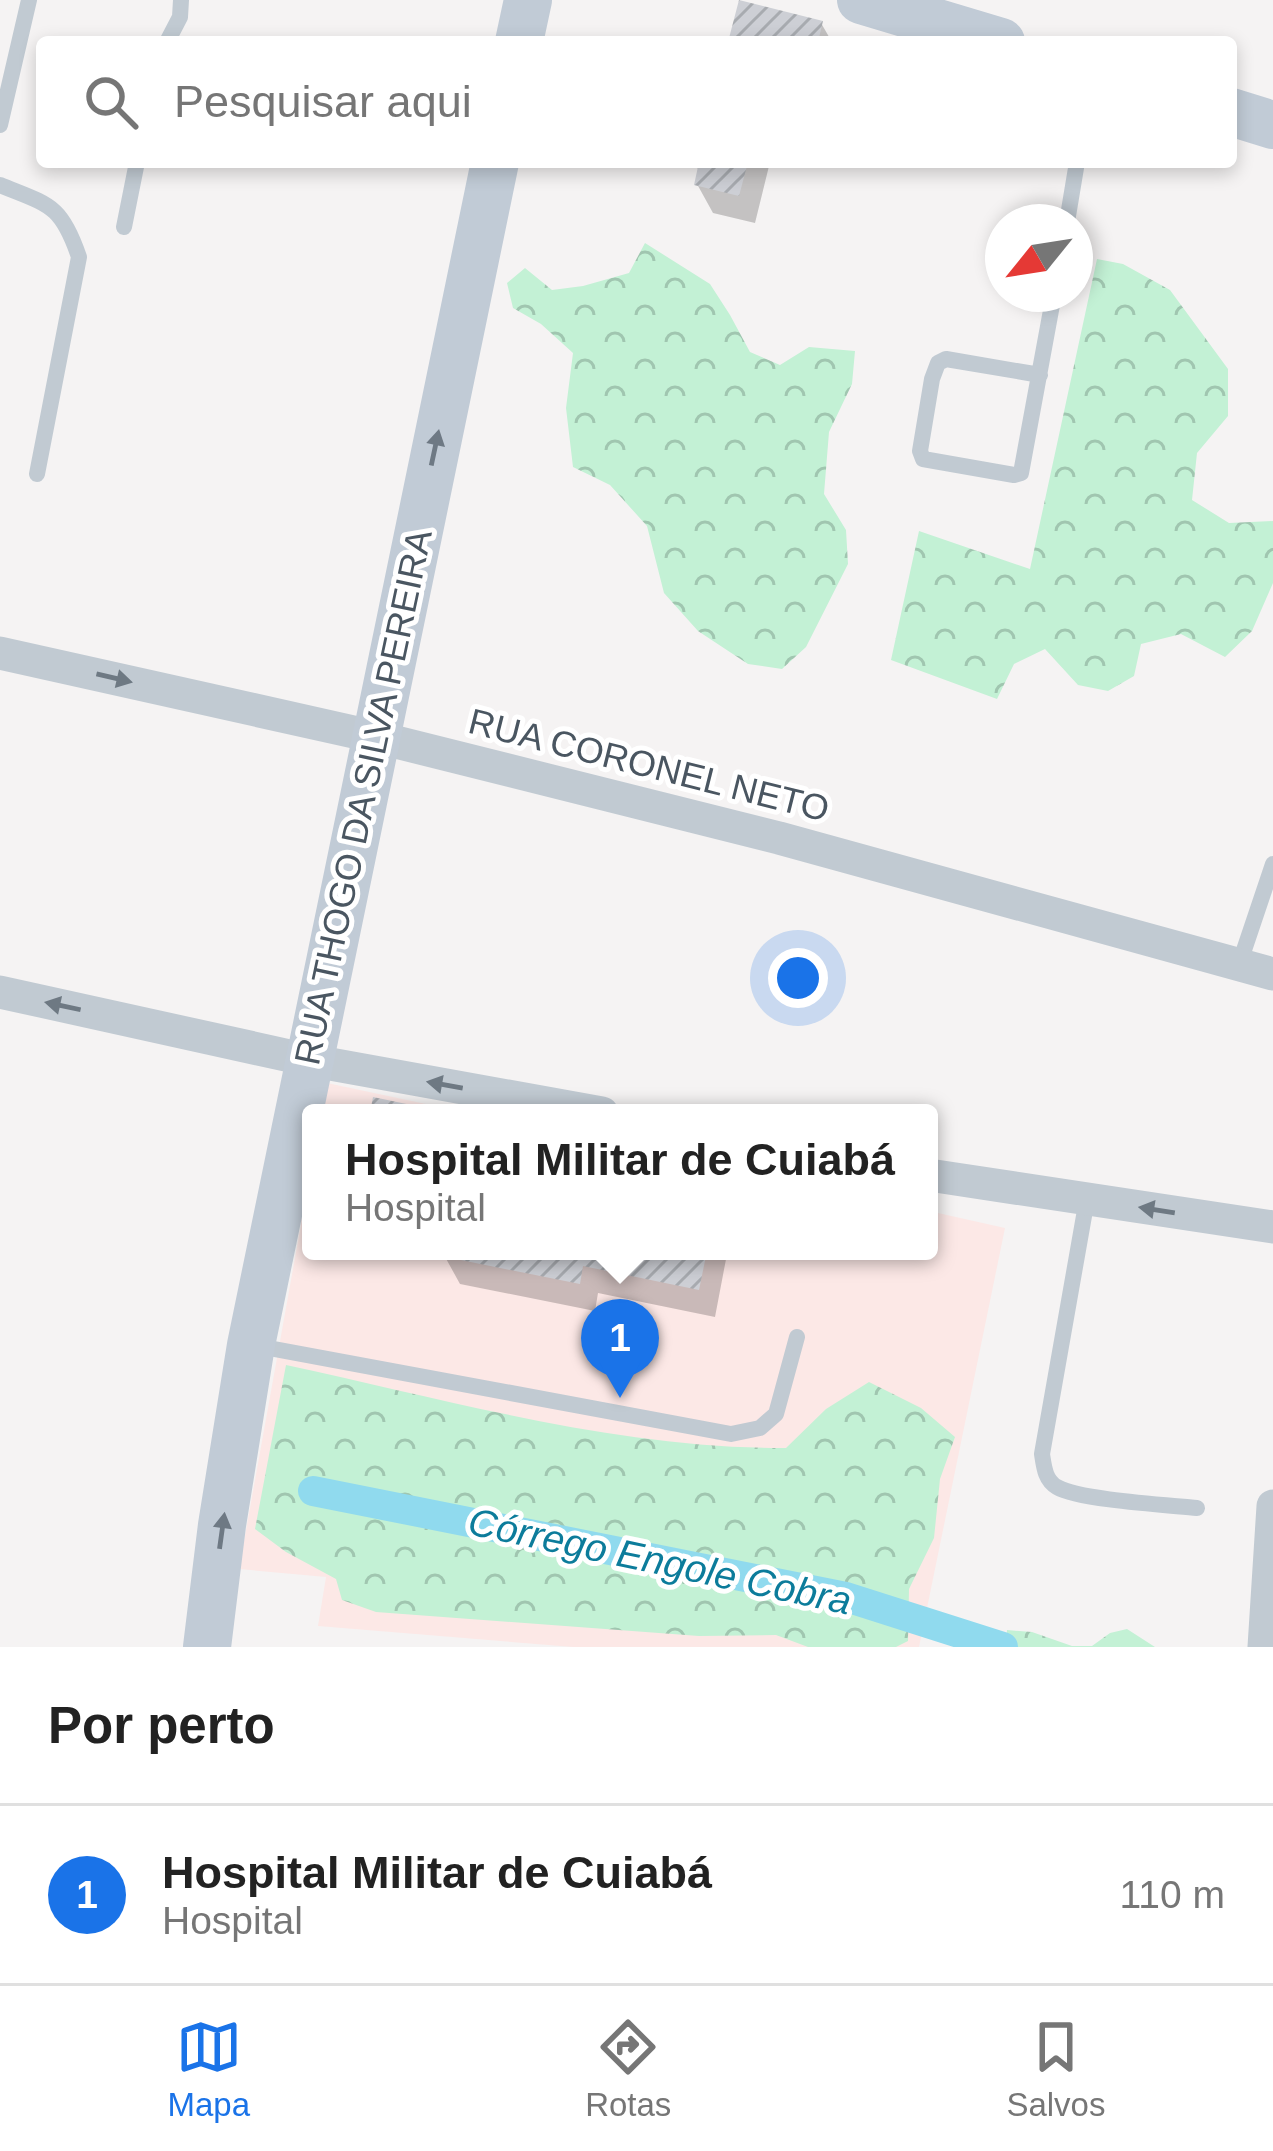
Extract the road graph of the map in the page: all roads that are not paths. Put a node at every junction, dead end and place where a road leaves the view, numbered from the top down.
1 (29, 0) edge
2 (182, 0) edge
3 (528, 0) edge
4 (868, 1) edge
5 (170, 36) edge
6 (520, 36) edge
7 (981, 36) edge
8 (1237, 114) edge
9 (0, 125) edge
10 (1273, 125) edge
11 (136, 168) edge
12 (493, 168) edge
13 (1076, 168) edge
14 (0, 185) edge
15 (1069, 204) edge
16 (124, 227) dead end
17 (1051, 312) edge
18 (1040, 375) junction
19 (37, 474) dead end
20 (0, 653) edge
21 (376, 736) junction
22 (1273, 864) edge
23 (1239, 965) junction
24 (1273, 974) edge
25 (0, 992) edge
26 (308, 1060) junction
27 (552, 1104) edge
28 (938, 1176) edge
29 (1087, 1199) junction
30 (1273, 1227) edge
31 (797, 1336) dead end
32 (251, 1345) junction
33 (1273, 1506) edge
34 (1197, 1508) dead end
35 (207, 1647) edge
36 (1264, 1647) edge

1 - 9 lane
2 - 5 lane
3 - 6 street
4 - 7 street
8 - 10 street
11 - 16 lane
21 -> 12 street, RUA THOGO DA SILVA PEREIRA
13 - 15 lane
14 - 19 lane
17 - 18 lane
18 - 18 lane
20 -> 21 street, RUA CORONEL NETO
21 - 23 street, RUA CORONEL NETO
21 - 26 street, RUA THOGO DA SILVA PEREIRA
22 - 23 lane
23 - 24 street, RUA CORONEL NETO
26 -> 25 street
27 -> 26 street
26 - 32 street, RUA THOGO DA SILVA PEREIRA
28 - 29 street
30 -> 29 street
29 - 34 lane
31 - 32 lane
35 -> 32 street, RUA THOGO DA SILVA PEREIRA
33 - 36 street

